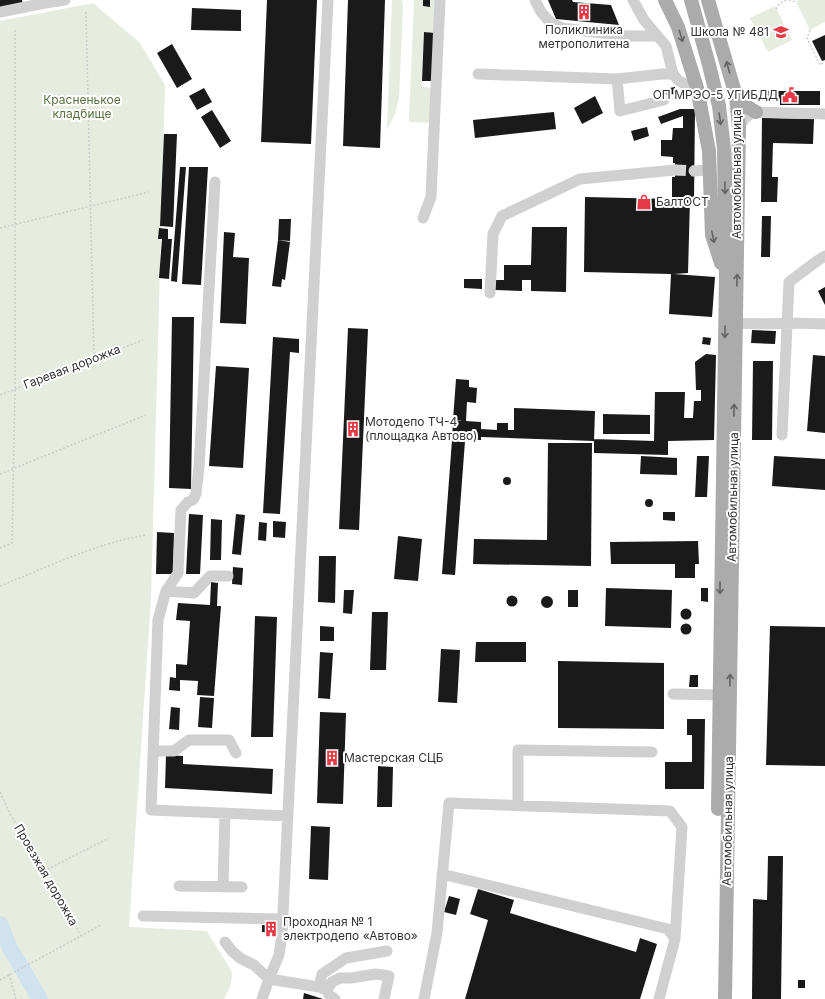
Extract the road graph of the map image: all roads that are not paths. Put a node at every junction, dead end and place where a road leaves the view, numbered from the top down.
1 (65, 0) edge
2 (328, 0) edge
3 (440, 0) edge
4 (535, 0) edge
5 (633, 0) edge
6 (665, 0) edge
7 (691, 0) edge
8 (708, 0) edge
9 (44, 1) edge
10 (0, 12) edge
11 (657, 36) junction
12 (691, 68) junction
13 (673, 71) junction
14 (478, 74) dead end
15 (617, 79) junction
16 (697, 88) junction
17 (736, 96) junction
18 (664, 100) dead end
19 (756, 112) junction
20 (825, 114) edge
21 (739, 128) junction
22 (675, 170) tunnel mouth
23 (694, 170) tunnel mouth
24 (710, 170) junction
25 (215, 182) dead end
26 (423, 218) dead end
27 (825, 256) edge
28 (726, 277) junction
29 (490, 293) dead end
30 (736, 323) junction
31 (788, 323) junction
32 (825, 324) edge
33 (782, 435) dead end
34 (228, 576) dead end
35 (166, 591) junction
36 (673, 694) dead end
37 (720, 695) junction
38 (153, 751) junction
39 (652, 752) dead end
40 (236, 753) dead end
41 (518, 806) junction
42 (225, 813) junction
43 (288, 816) junction
44 (442, 874) junction
45 (179, 886) dead end
46 (222, 887) junction
47 (242, 887) dead end
48 (143, 916) dead end
49 (283, 919) junction
50 (675, 939) junction
51 (225, 942) dead end
52 (387, 951) dead end
53 (269, 978) junction
54 (323, 989) junction
55 (262, 999) edge
56 (335, 999) edge
57 (384, 999) edge
58 (424, 999) edge
59 (659, 999) edge
60 (715, 999) edge
61 (725, 999) edge

1 - 9 street
2 - 43 street
3 - 26 street
4 - 11 street
5 - 11 street
6 -> 12 main road
7 -> 28 main road, Автомобильная улица
17 -> 8 main road, Автомобильная улица
9 - 10 street
11 - 13 street
12 - 13 street
12 - 16 main road
13 - 15 street
13 - 16 street
14 - 15 street
15 - 18 street
16 - 24 main road
17 - 19 main road
17 - 21 main road, Автомобильная улица
19 - 20 street
19 - 21 street
30 -> 21 main road, Автомобильная улица
22 - 29 street
23 - 24 street
24 -> 28 main road
25 - 35 street
27 - 31 street
28 -> 37 main road, Автомобильная улица
30 - 31 street
61 -> 30 main road, Автомобильная улица
31 - 32 street
31 - 33 street
34 - 35 street
35 - 38 street
36 - 37 street
37 - 60 main road, Автомобильная улица
38 - 40 street
38 - 42 street
39 - 41 street
41 - 44 street
41 - 50 street
42 - 43 street
42 - 46 street
43 - 49 street
44 - 50 street
44 - 58 street
45 - 46 street
46 - 47 street
48 - 49 street
49 - 53 street
50 - 59 street
51 - 53 street
52 - 54 street
53 - 54 street
53 - 55 street
54 - 56 street
54 - 57 street

